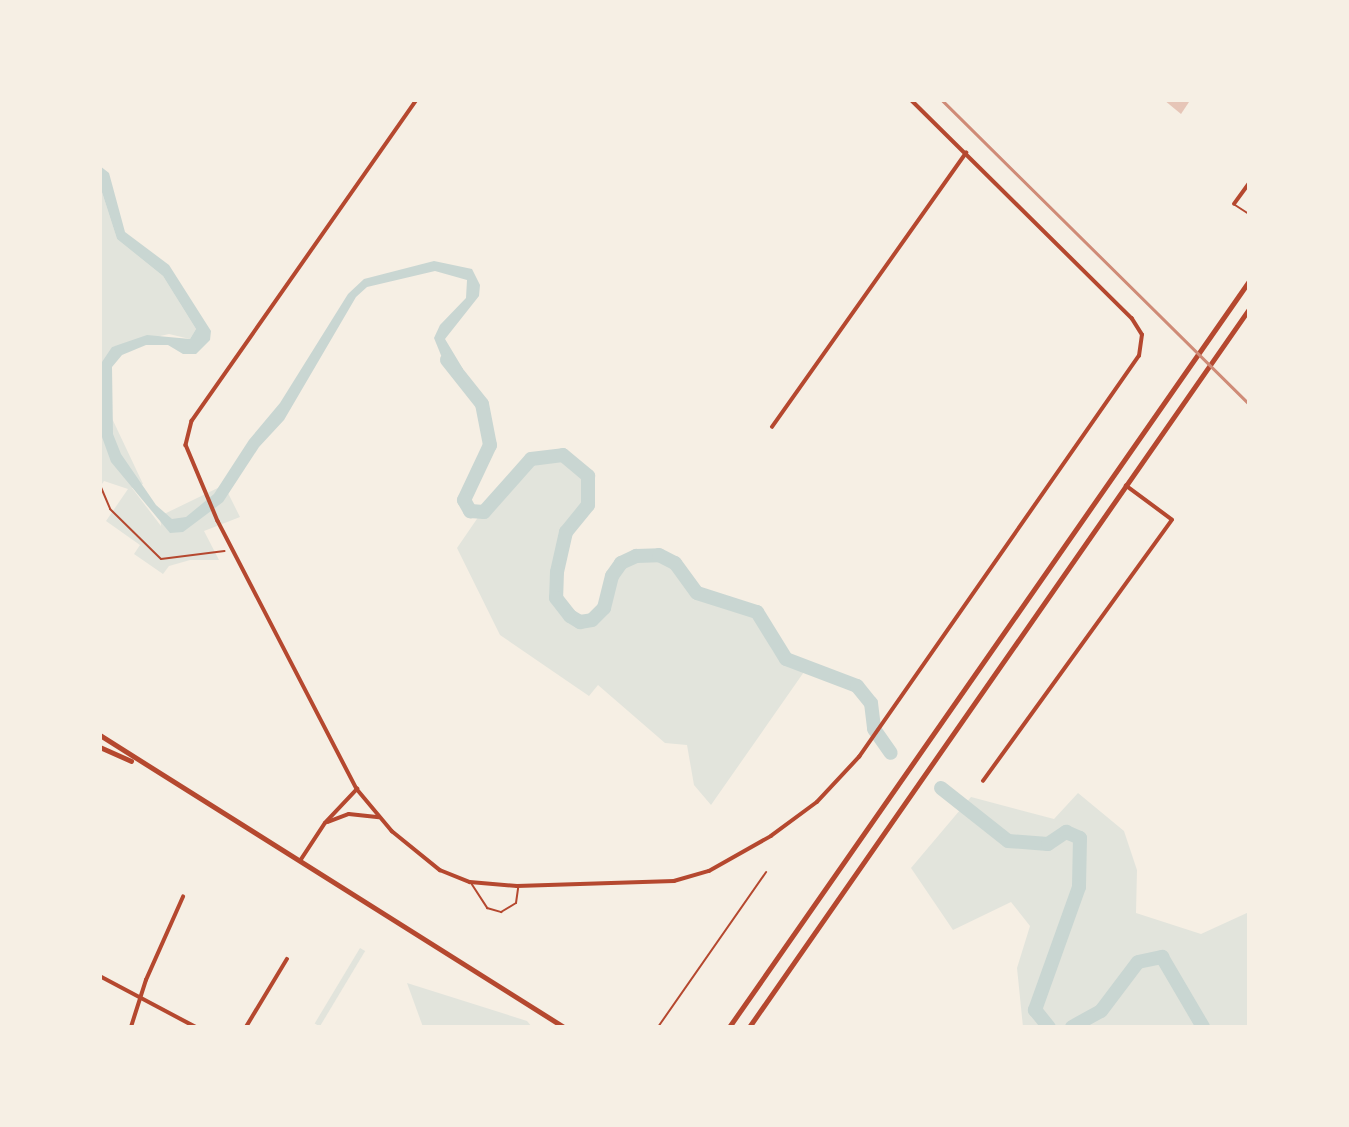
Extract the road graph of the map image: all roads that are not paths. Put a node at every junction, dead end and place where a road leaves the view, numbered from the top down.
1 (417, 100) edge
2 (911, 100) edge
3 (965, 153) junction
4 (1249, 183) edge
5 (1234, 204) joint
6 (1249, 214) edge
7 (1249, 281) edge
8 (1249, 309) edge
9 (772, 427) dead end
10 (1126, 486) junction
11 (100, 735) edge
12 (100, 747) edge
13 (141, 765) junction
14 (983, 781) dead end
15 (357, 789) junction
16 (381, 818) junction
17 (325, 823) junction
18 (300, 861) junction
19 (470, 882) junction
20 (517, 886) junction
21 (183, 897) dead end
22 (287, 959) dead end
23 (100, 976) edge
24 (141, 997) junction
25 (131, 1027) edge
26 (196, 1027) edge
27 (246, 1027) edge
28 (564, 1027) edge
29 (729, 1027) edge
30 (749, 1027) edge

1 - 15 street
2 - 3 street
3 - 9 street
3 - 20 street
4 - 5 street
5 - 6 lane
7 - 29 highway
8 - 10 highway
10 - 14 street
10 - 30 highway
11 - 13 main road
12 - 13 main road
13 - 18 main road
15 - 16 street
15 - 17 street
16 - 17 street
16 - 19 street
17 - 18 street
18 - 28 main road
19 - 20 street
19 - 20 lane
21 - 24 street
22 - 27 street
23 - 24 street
24 - 25 street
24 - 26 street

